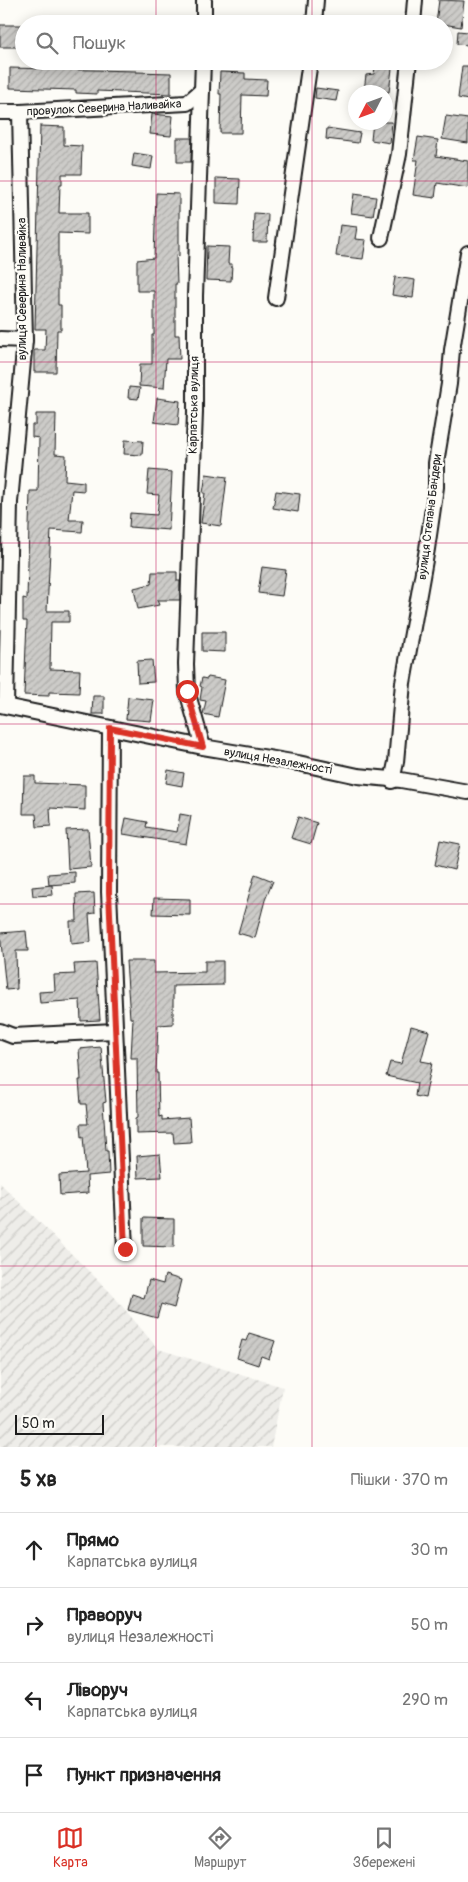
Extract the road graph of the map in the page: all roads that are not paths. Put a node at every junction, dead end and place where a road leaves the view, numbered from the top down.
1 (204, 0) edge
2 (316, 0) edge
3 (415, 0) edge
4 (204, 15) edge
5 (315, 15) edge
6 (413, 15) edge
7 (203, 70) edge
8 (309, 70) edge
9 (408, 70) edge
10 (202, 90) junction
11 (0, 112) edge
12 (20, 112) junction
13 (381, 238) dead end
14 (468, 253) edge
15 (276, 298) dead end
16 (0, 339) edge
17 (24, 340) junction
18 (5, 502) edge
19 (3, 705) edge
20 (110, 728) junction
21 (203, 747) junction
22 (392, 781) junction
23 (468, 792) edge
24 (115, 1030) junction
25 (0, 1031) edge
26 (125, 1249) dead end

1 - 4 street
2 - 5 street
3 - 6 street
7 - 10 street, Карпатська вулиця
8 - 15 street
9 - 13 street
10 - 12 street, провулок Северина Наливайка
10 - 21 street, Карпатська вулиця
11 - 12 street, провулок Северина Наливайка
12 - 17 street, вулиця Северина Наливайка
14 - 22 street, вулиця Степана Бандери
16 - 17 street
17 - 18 street, вулиця Северина Наливайка
18 - 19 street, вулиця Северина Наливайка
19 - 20 street, вулиця Незалежності
20 - 21 street, вулиця Незалежності
20 - 24 street
21 - 22 street, вулиця Незалежності
22 - 23 street, вулиця Незалежності
24 - 25 street
24 - 26 street

